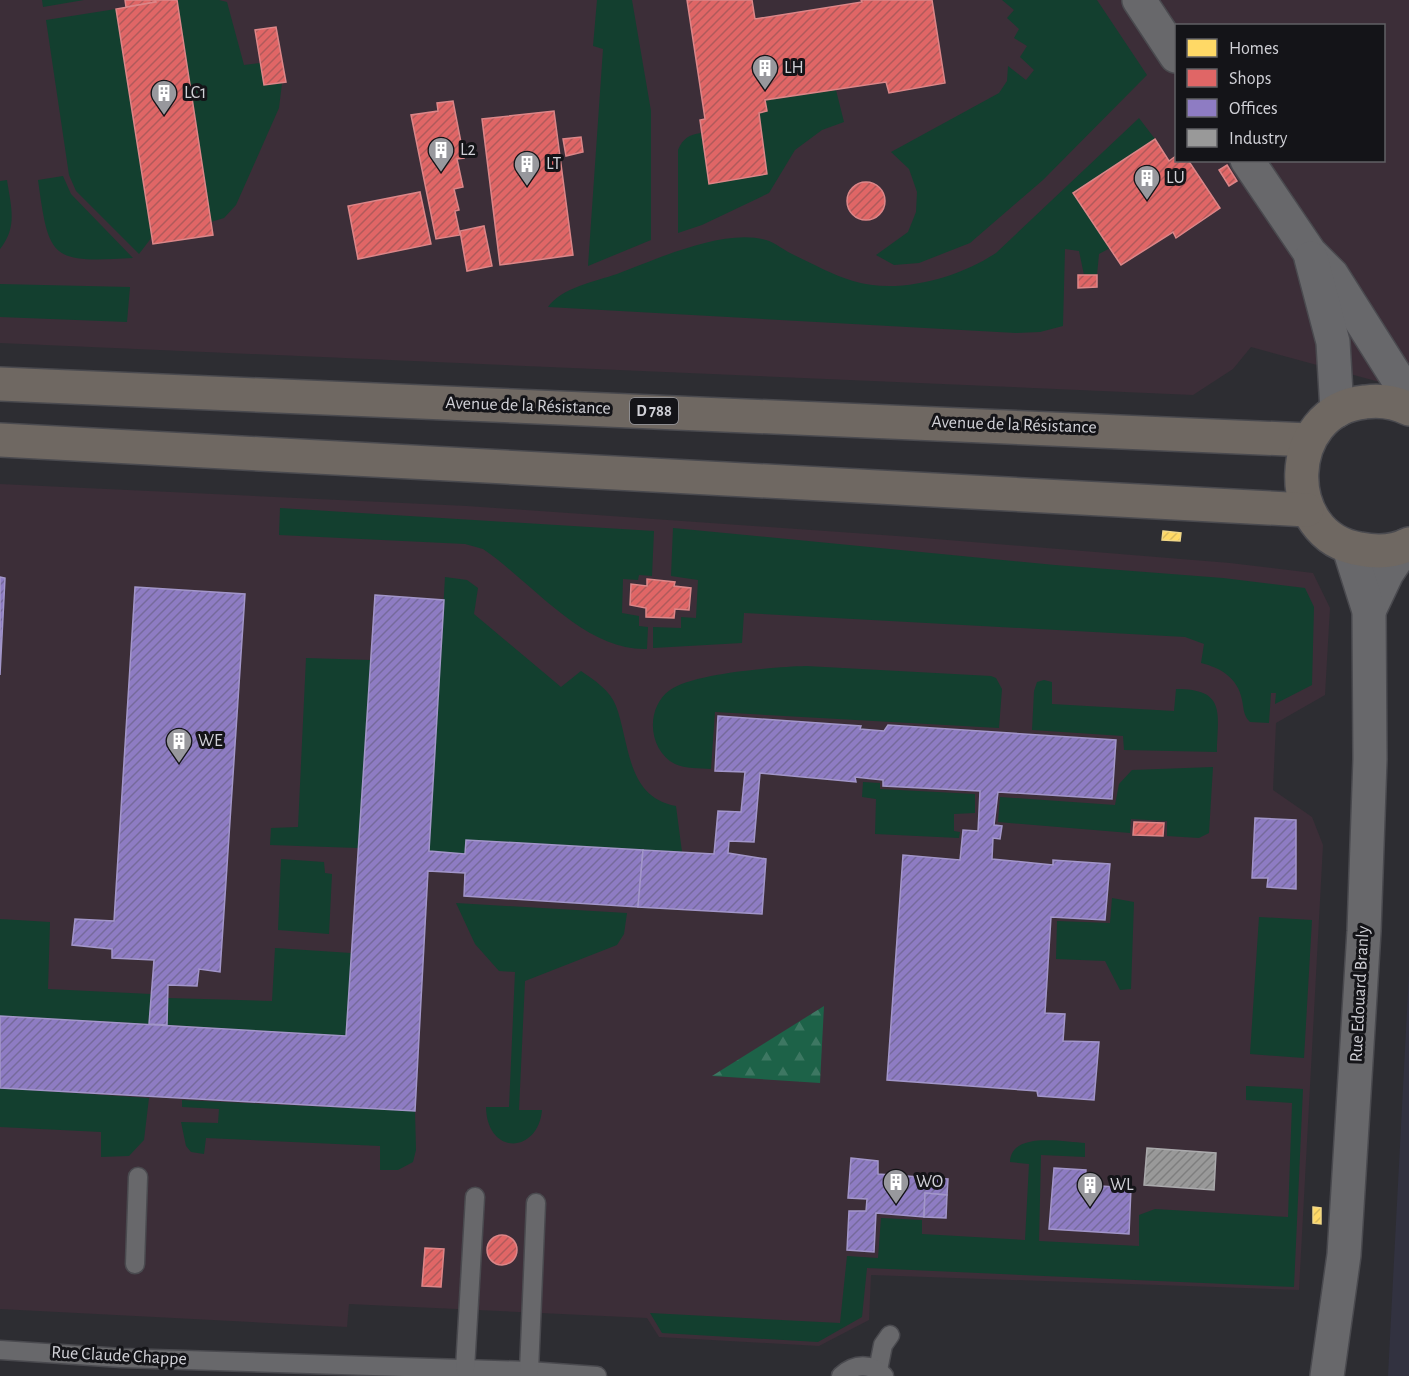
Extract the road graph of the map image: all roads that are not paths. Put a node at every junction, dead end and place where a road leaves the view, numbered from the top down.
1 (1139, 0) edge
2 (1175, 54) edge
3 (1248, 162) edge
4 (1310, 254) junction
5 (0, 384) edge
6 (1409, 397) edge
7 (1409, 409) edge
8 (1337, 411) junction
9 (0, 440) edge
10 (1309, 440) junction
11 (1307, 510) junction
12 (1407, 545) edge
13 (1349, 548) junction
14 (1369, 611) junction
15 (138, 1177) dead end
16 (475, 1197) dead end
17 (536, 1203) dead end
18 (135, 1264) dead end
19 (890, 1335) dead end
20 (0, 1350) edge
21 (122, 1367) edge
22 (465, 1369) junction
23 (530, 1371) junction
24 (881, 1373) edge
25 (597, 1376) edge
26 (841, 1376) edge
27 (1328, 1376) edge

1 - 2 street
3 - 4 street
4 - 6 street
4 - 8 street
5 - 10 main road, Avenue de la Résistance / D 788
7 - 8 main road
8 - 10 main road
9 - 11 main road
10 - 11 main road
11 - 13 main road
12 - 13 main road
12 - 14 street, Rue Edouard Branly
13 - 14 street, Rue Edouard Branly
14 - 27 street, Rue Edouard Branly
15 - 18 lane
16 - 22 lane
17 - 23 lane
19 - 24 lane
20 - 21 lane, Rue Claude Chappe
21 - 22 lane, Rue Claude Chappe
22 - 23 lane, Rue Claude Chappe
23 - 25 lane, Rue Claude Chappe
24 - 26 lane

